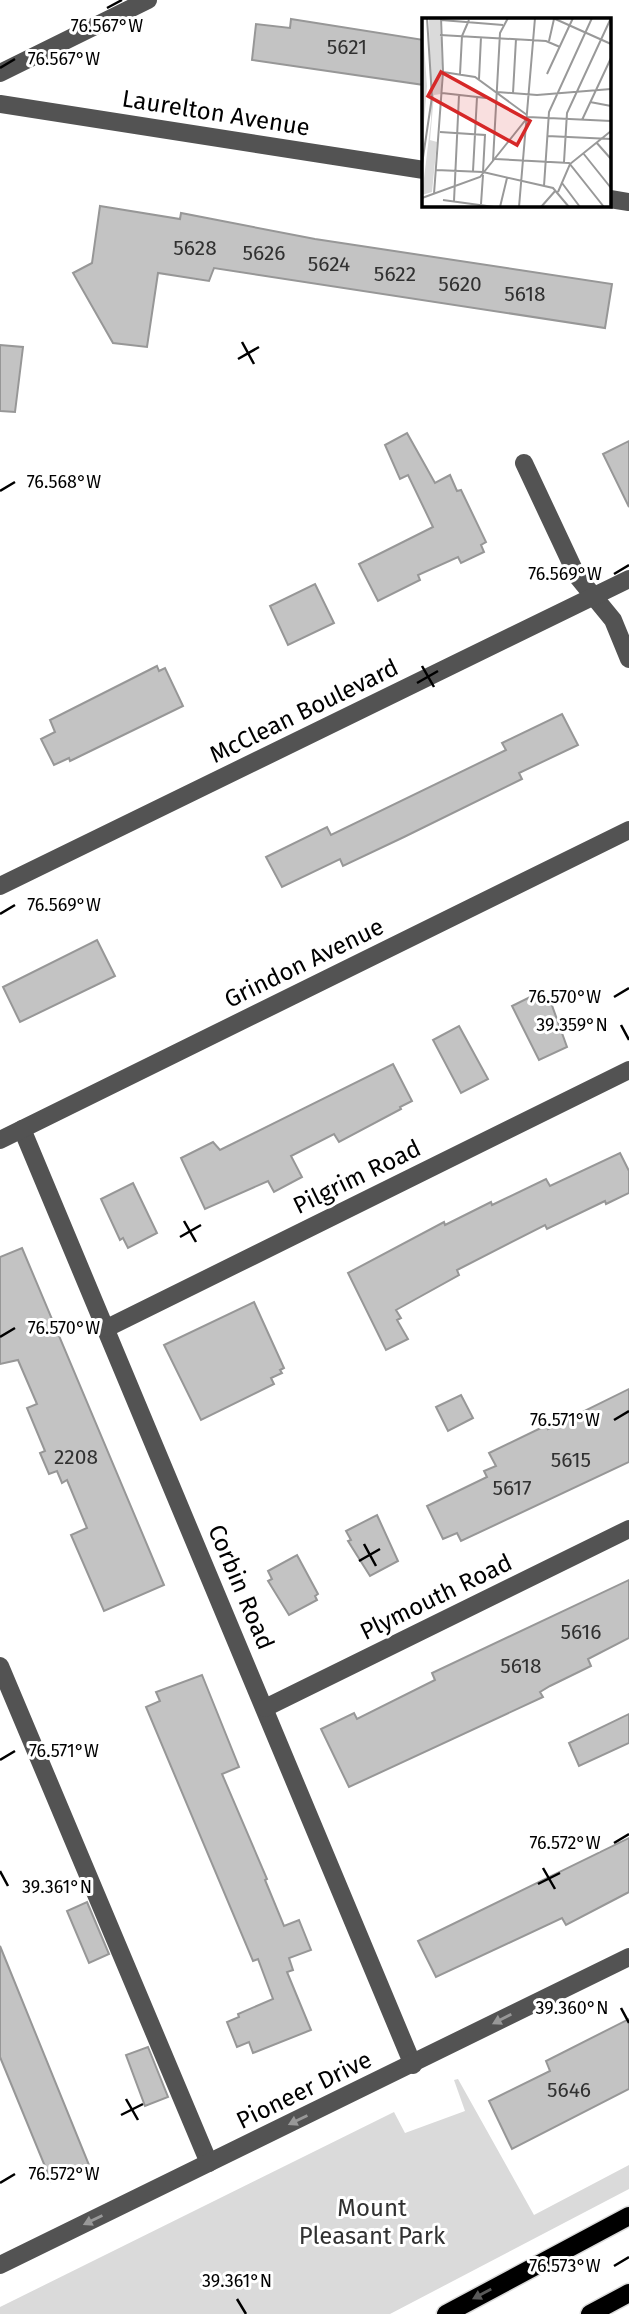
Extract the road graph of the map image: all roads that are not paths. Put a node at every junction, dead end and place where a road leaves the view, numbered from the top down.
1 (148, 0) edge
2 (0, 73) edge
3 (0, 104) edge
4 (422, 170) edge
5 (524, 463) dead end
6 (629, 579) edge
7 (594, 596) junction
8 (629, 659) edge
9 (629, 830) edge
10 (0, 886) edge
11 (629, 1070) edge
12 (22, 1129) junction
13 (0, 1140) edge
14 (107, 1328) junction
15 (629, 1529) edge
16 (0, 1666) edge
17 (265, 1708) junction
18 (629, 1957) edge
19 (413, 2065) junction
20 (209, 2163) junction
21 (629, 2216) edge
22 (0, 2265) edge
23 (629, 2292) edge
24 (446, 2314) edge
25 (590, 2314) edge

1 - 2 street
3 - 4 street, Laurelton Avenue
5 - 7 street
6 - 7 street, McClean Boulevard
7 - 8 street
7 - 10 street, McClean Boulevard
9 - 12 street, Grindon Avenue
11 - 14 street, Pilgrim Road
12 - 13 street, Grindon Avenue
12 - 14 street, Corbin Road
14 - 17 street, Corbin Road
15 - 17 street, Plymouth Road
16 - 20 street
17 - 19 street, Corbin Road
18 -> 19 street, Pioneer Drive
19 -> 20 street, Pioneer Drive
20 -> 22 street, Pioneer Drive
21 -> 24 main road
23 - 25 main road

